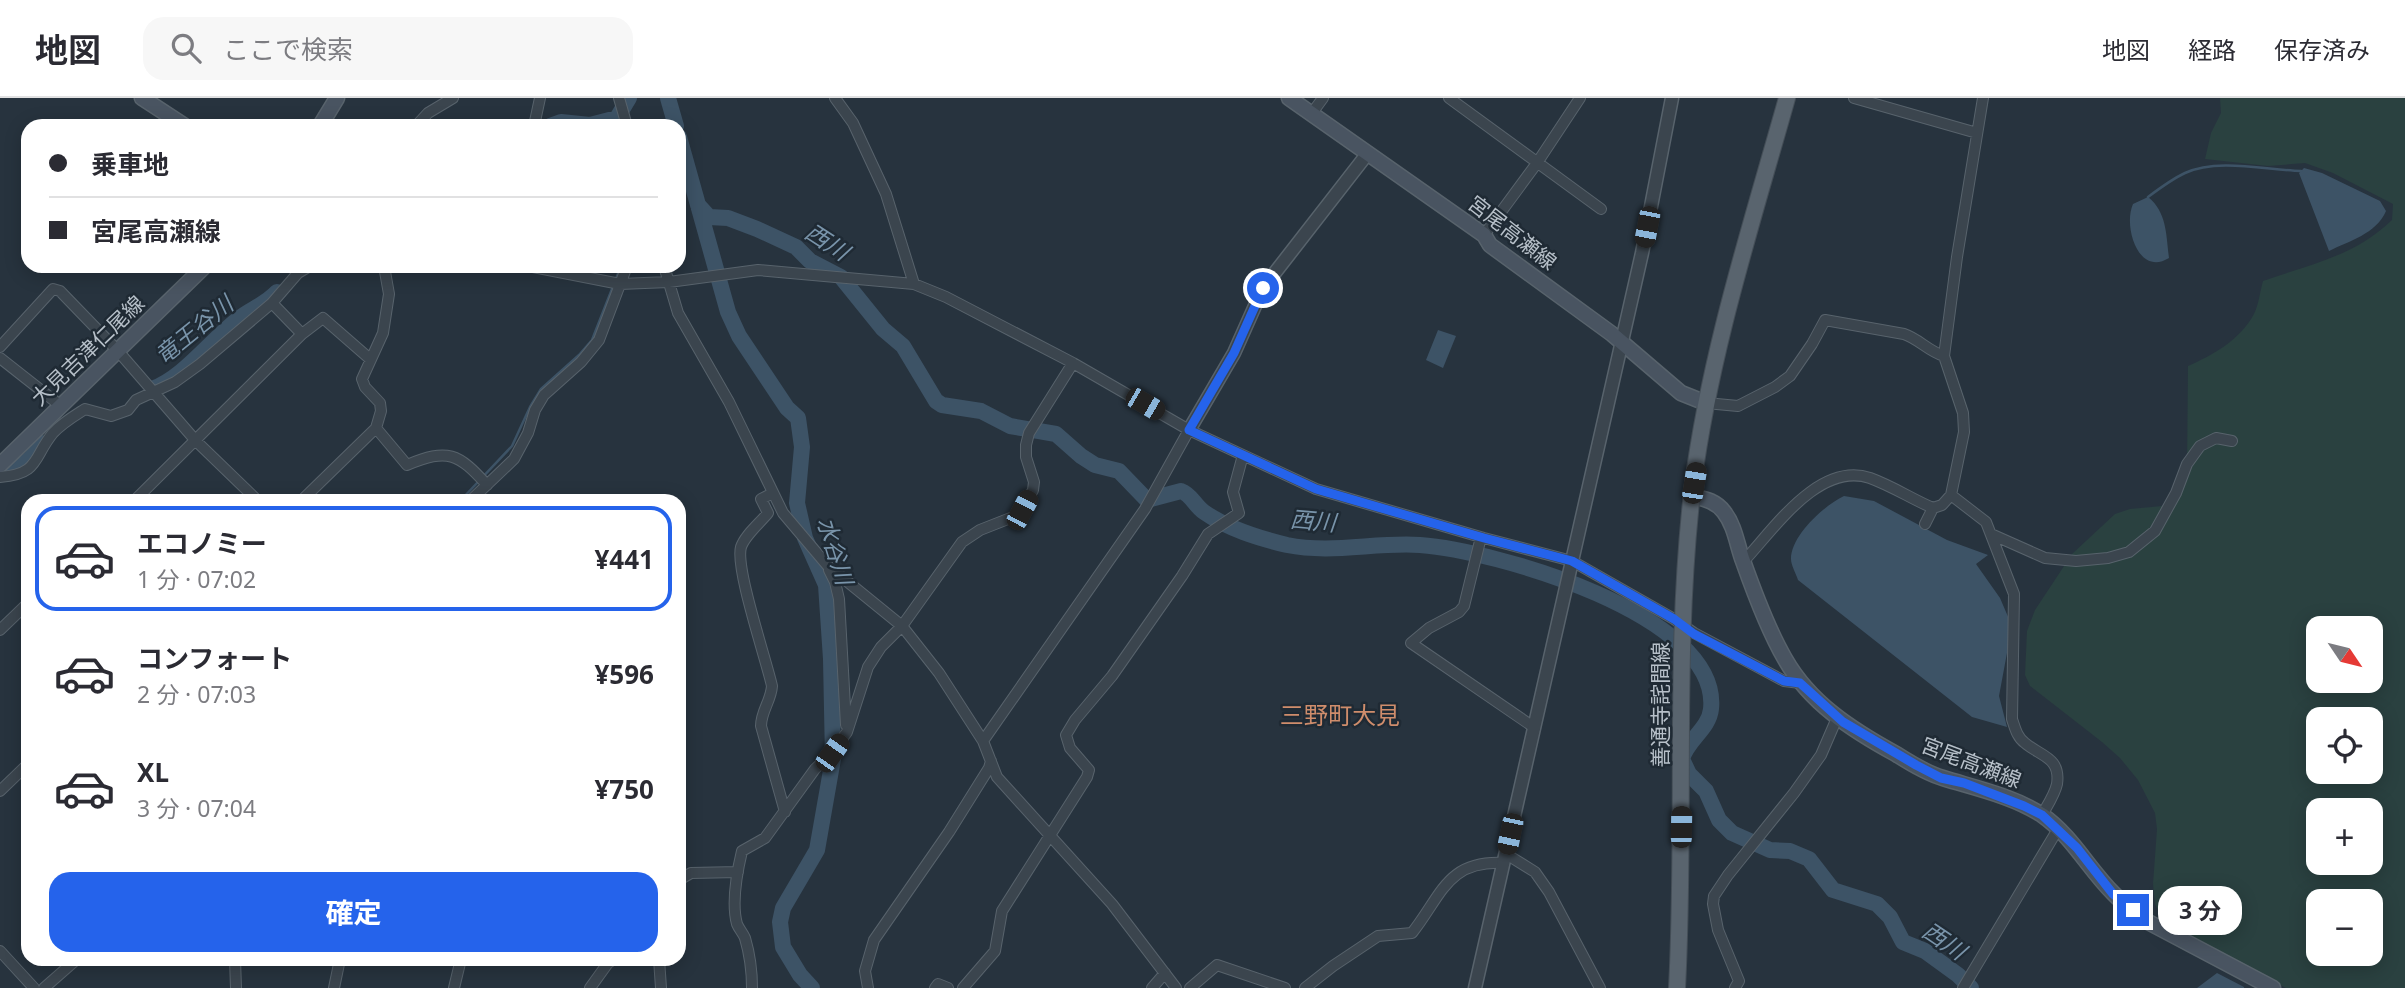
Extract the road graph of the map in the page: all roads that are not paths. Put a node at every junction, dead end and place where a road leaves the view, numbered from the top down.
1 (142, 98) edge
2 (337, 98) edge
3 (453, 98) edge
4 (540, 98) edge
5 (835, 98) edge
6 (1289, 98) edge
7 (1323, 98) edge
8 (1449, 98) edge
9 (1580, 98) edge
10 (1672, 98) edge
11 (1787, 98) edge
12 (1854, 98) edge
13 (1983, 98) edge
14 (619, 101) edge
15 (1312, 113) junction
16 (174, 119) edge
17 (324, 119) edge
18 (422, 119) edge
19 (536, 119) edge
20 (624, 119) edge
21 (1977, 133) junction
22 (1368, 153) junction
23 (1537, 163) junction
24 (1601, 209) dead end
25 (1483, 236) junction
26 (198, 273) edge
27 (298, 273) edge
28 (385, 273) edge
29 (565, 273) edge
30 (623, 273) edge
31 (666, 273) edge
32 (669, 282) junction
33 (617, 283) junction
34 (914, 284) junction
35 (272, 303) junction
36 (302, 334) junction
37 (1621, 342) junction
38 (0, 347) edge
39 (118, 351) junction
40 (1944, 356) junction
41 (0, 358) edge
42 (370, 359) junction
43 (1073, 363) junction
44 (151, 390) junction
45 (1706, 403) junction
46 (61, 406) junction
47 (376, 428) junction
48 (1189, 430) junction
49 (196, 441) junction
50 (2232, 441) dead end
51 (1243, 455) junction
52 (0, 465) edge
53 (0, 477) edge
54 (484, 481) junction
55 (773, 493) junction
56 (141, 494) edge
57 (251, 494) edge
58 (308, 494) edge
59 (475, 494) edge
60 (1951, 495) junction
61 (1692, 496) junction
62 (1933, 508) junction
63 (1925, 524) dead end
64 (1991, 534) junction
65 (1482, 537) junction
66 (1572, 561) junction
67 (1743, 562) junction
68 (827, 565) junction
69 (21, 610) edge
70 (1682, 625) junction
71 (902, 626) junction
72 (0, 630) edge
73 (1800, 683) junction
74 (1837, 718) junction
75 (1535, 728) junction
76 (847, 732) junction
77 (983, 741) junction
78 (991, 761) junction
79 (21, 771) edge
80 (0, 791) edge
81 (785, 812) junction
82 (2042, 815) junction
83 (2058, 829) junction
84 (1050, 835) junction
85 (1505, 858) junction
86 (738, 872) junction
87 (686, 876) edge
88 (0, 951) edge
89 (69, 966) edge
90 (235, 966) edge
91 (339, 966) edge
92 (459, 966) edge
93 (606, 966) edge
94 (659, 966) edge
95 (1165, 973) junction
96 (34, 988) edge
97 (44, 988) edge
98 (236, 988) edge
99 (334, 988) edge
100 (454, 988) edge
101 (590, 988) edge
102 (661, 988) edge
103 (752, 988) edge
104 (868, 988) edge
105 (935, 988) edge
106 (948, 988) edge
107 (963, 988) edge
108 (1152, 988) edge
109 (1176, 988) edge
110 (1190, 988) edge
111 (1285, 988) edge
112 (1305, 988) edge
113 (1475, 988) edge
114 (1600, 988) edge
115 (1677, 988) edge
116 (1735, 988) edge
117 (1963, 988) edge
118 (2273, 988) edge

1 - 16 main road
2 - 17 main road
3 - 18 street
4 - 19 street
5 - 34 street
6 - 15 main road, 宮尾高瀬線
7 - 15 street
8 - 23 street
9 - 23 street
10 - 37 street
11 - 45 main road, 善通寺詫間線
12 - 21 street
13 - 21 street
14 - 20 street
15 - 22 main road, 宮尾高瀬線
21 - 40 street
22 - 25 main road, 宮尾高瀬線
22 - 48 street
23 - 24 street
23 - 25 street
25 - 37 main road, 宮尾高瀬線
26 - 39 main road, 大見吉津仁尾線
27 - 35 street
28 - 42 street
29 - 33 street
30 - 33 street
31 - 32 street
32 - 33 street
32 - 34 street
32 - 55 street
33 - 54 street
34 - 43 street
35 - 36 street
35 - 44 street
36 - 42 street
36 - 49 street
37 - 45 main road, 宮尾高瀬線
37 - 66 street
38 - 39 street
39 - 44 street
39 - 46 main road, 大見吉津仁尾線
40 - 45 street
40 - 60 street
41 - 46 street
42 - 47 street
43 - 48 street
43 - 71 street
44 - 49 street
44 - 53 street
45 - 61 main road, 善通寺詫間線
46 - 52 main road, 大見吉津仁尾線
47 - 54 street
47 - 58 street
48 - 51 street
48 - 77 street
49 - 56 street
49 - 57 street
50 - 64 street
51 - 65 street
51 - 84 street
54 - 59 street
55 - 68 street
55 - 81 street
60 - 62 street
60 - 64 street
61 - 67 main road, 宮尾高瀬線
61 - 70 main road, 善通寺詫間線
62 - 63 street
62 - 67 street
64 - 82 street
65 - 66 street
65 - 75 street
66 - 70 street
66 - 75 street
67 - 73 main road, 宮尾高瀬線
68 - 71 street
68 - 76 street
69 - 72 street
70 - 73 street
70 - 115 main road, 善通寺詫間線
71 - 76 street
71 - 77 street
73 - 74 main road, 宮尾高瀬線
74 - 82 main road, 宮尾高瀬線
74 - 116 street
75 - 85 street
76 - 81 street
77 - 78 street
78 - 84 street
78 - 104 street
79 - 80 street
81 - 86 street
82 - 83 main road, 宮尾高瀬線
83 - 117 street
83 - 118 main road, 宮尾高瀬線
84 - 95 street
84 - 107 street
85 - 112 street
85 - 113 street
85 - 114 street
86 - 87 street
86 - 103 street
88 - 96 street
89 - 97 street
90 - 98 street
91 - 99 street
92 - 100 street
93 - 101 street
94 - 102 street
95 - 108 street
95 - 109 street
105 - 106 street
110 - 111 street

